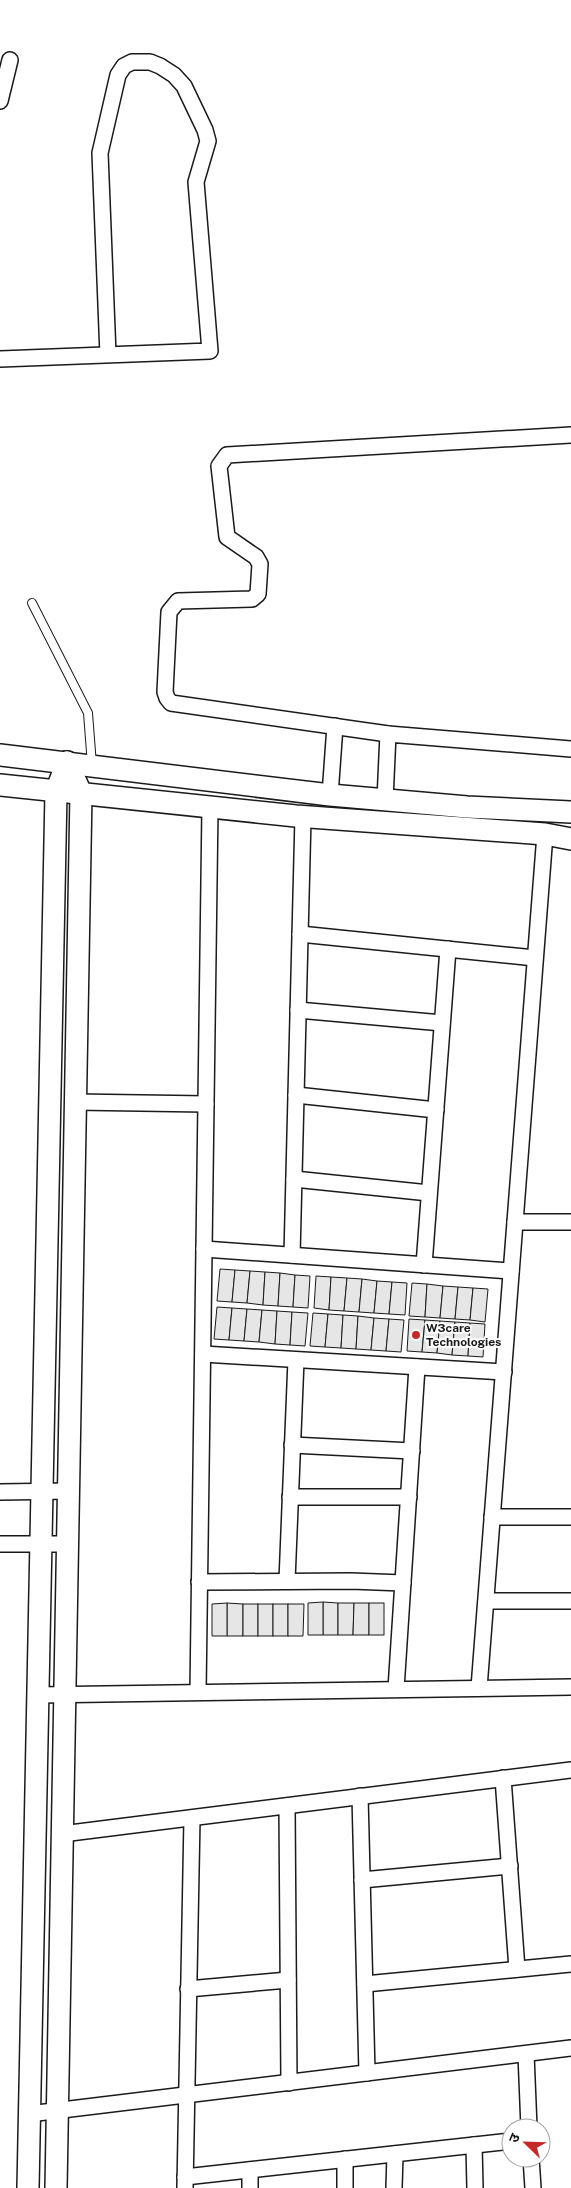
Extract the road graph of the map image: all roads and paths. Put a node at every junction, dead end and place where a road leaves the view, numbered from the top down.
1 (10, 60) dead end
2 (0, 102) edge
3 (108, 355) junction
4 (0, 359) edge
5 (571, 435) edge
6 (32, 603) dead end
7 (335, 726) junction
8 (388, 734) junction
9 (571, 749) edge
10 (0, 755) edge
11 (67, 762) junction
12 (92, 765) junction
13 (0, 785) edge
14 (56, 792) junction
15 (81, 793) junction
16 (330, 795) junction
17 (385, 800) junction
18 (210, 807) junction
19 (571, 812) edge
20 (303, 817) junction
21 (544, 834) junction
22 (571, 839) edge
23 (300, 934) junction
24 (448, 949) junction
25 (535, 958) junction
26 (298, 1010) junction
27 (442, 1023) junction
28 (296, 1096) junction
29 (75, 1102) junction
30 (206, 1104) junction
31 (436, 1110) junction
32 (294, 1179) junction
33 (429, 1194) junction
34 (515, 1222) junction
35 (571, 1222) edge
36 (204, 1249) junction
37 (292, 1255) junction
38 (424, 1264) junction
39 (511, 1271) junction
40 (203, 1354) junction
41 (296, 1360) junction
42 (417, 1367) junction
43 (504, 1372) junction
44 (292, 1445) junction
45 (412, 1451) junction
46 (69, 1491) junction
47 (0, 1492) edge
48 (43, 1492) junction
49 (290, 1497) junction
50 (409, 1497) junction
51 (492, 1517) junction
52 (571, 1517) edge
53 (0, 1544) edge
54 (41, 1544) junction
55 (68, 1544) junction
56 (199, 1582) junction
57 (286, 1582) junction
58 (403, 1583) junction
59 (486, 1601) junction
60 (571, 1601) edge
61 (571, 1687) edge
62 (479, 1688) junction
63 (396, 1689) junction
64 (198, 1692) junction
65 (38, 1695) junction
66 (65, 1695) junction
67 (571, 1770) edge
68 (503, 1778) junction
69 (360, 1796) junction
70 (287, 1806) junction
71 (192, 1818) junction
72 (62, 1834) junction
73 (510, 1866) junction
74 (362, 1880) junction
75 (571, 1964) edge
76 (517, 1969) junction
77 (288, 1980) junction
78 (365, 1984) junction
79 (188, 1989) junction
80 (571, 2048) edge
81 (526, 2054) junction
82 (367, 2073) junction
83 (289, 2082) junction
84 (186, 2095) junction
85 (58, 2111) junction
86 (30, 2114) junction
87 (529, 2118) edge
88 (501, 2142) edge
89 (474, 2145) junction
90 (395, 2154) junction
91 (345, 2159) junction
92 (532, 2168) edge
93 (250, 2170) junction
94 (185, 2182) edge
95 (28, 2188) edge
96 (56, 2188) edge
97 (250, 2188) edge
98 (345, 2188) edge
99 (394, 2188) edge
100 (475, 2188) edge
101 (533, 2188) edge

1 - 2 street
3 - 3 street
3 - 4 street
5 - 7 street
6 - 12 lane
7 - 8 street
7 - 16 street
8 - 9 street
8 - 17 street
10 - 11 street
11 - 12 street
11 - 14 street
11 - 15 street
12 - 16 street
13 - 14 street
14 - 15 street
14 - 48 street
15 - 18 street
15 - 29 street
16 - 17 street
17 - 19 street
18 - 20 street
18 - 30 street
20 - 21 street
20 - 23 street
21 - 22 street
21 - 25 street
23 - 24 street
23 - 26 street
24 - 25 street
24 - 27 street
25 - 34 street
26 - 27 street
26 - 28 street
27 - 31 street
28 - 31 street
28 - 32 street
29 - 30 street
29 - 46 street
30 - 36 street
31 - 33 street
32 - 33 street
32 - 37 street
33 - 38 street
34 - 35 street
34 - 39 street
36 - 37 street
36 - 40 street
37 - 38 street
38 - 39 street
39 - 43 street
40 - 41 street
40 - 56 street
41 - 42 street
41 - 44 street
42 - 43 street
42 - 45 street
43 - 51 street
44 - 45 street
44 - 49 street
45 - 50 street
46 - 48 street
46 - 55 street
47 - 48 street
48 - 54 street
49 - 50 street
49 - 57 street
50 - 58 street
51 - 52 street
51 - 59 street
53 - 54 street
54 - 55 street
54 - 65 street
55 - 66 street
56 - 57 street
56 - 64 street
57 - 58 street
58 - 63 street
59 - 60 street
59 - 62 street
61 - 62 street
62 - 63 street
63 - 64 street
64 - 66 street
65 - 66 street
65 - 86 street
66 - 72 street
67 - 68 street
68 - 69 street
68 - 73 street
69 - 70 street
69 - 74 street
70 - 71 street
70 - 77 street
71 - 72 street
71 - 79 street
72 - 85 street
73 - 74 street
73 - 76 street
74 - 78 street
75 - 76 street
76 - 78 street
77 - 79 street
77 - 83 street
78 - 82 street
79 - 84 street
80 - 81 street
81 - 82 street
81 - 87 street
82 - 83 street
83 - 84 street
84 - 85 street
84 - 94 street
85 - 86 street
85 - 96 street
86 - 95 street
88 - 89 street
89 - 90 street
89 - 100 street
90 - 91 street
90 - 99 street
91 - 93 street
91 - 98 street
92 - 101 street
93 - 94 street
93 - 97 street

